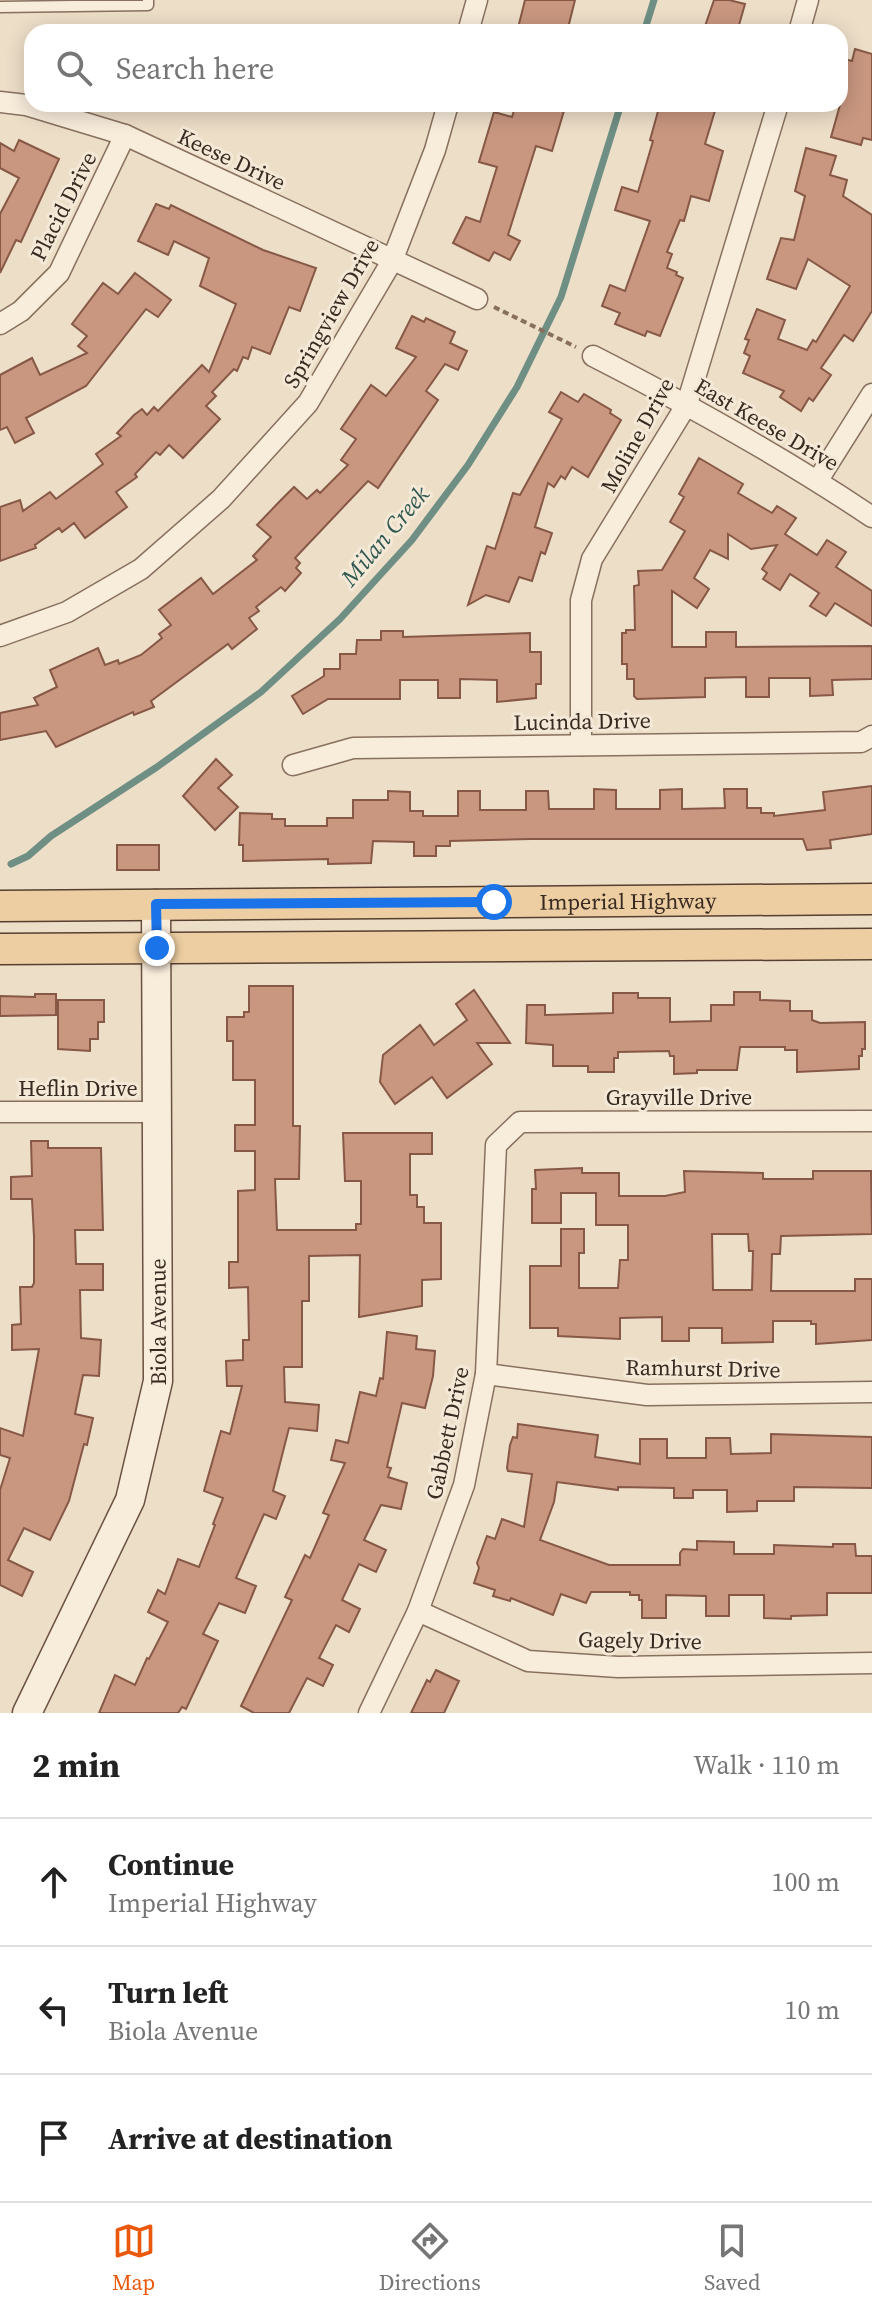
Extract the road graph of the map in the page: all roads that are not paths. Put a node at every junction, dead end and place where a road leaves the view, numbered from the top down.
1 (148, 0) edge
2 (477, 0) edge
3 (808, 0) edge
4 (0, 7) edge
5 (470, 24) edge
6 (801, 24) edge
7 (0, 102) edge
8 (24, 105) edge
9 (49, 112) edge
10 (446, 112) edge
11 (776, 112) edge
12 (125, 135) junction
13 (392, 261) junction
14 (477, 299) road end
15 (0, 324) edge
16 (593, 356) dead end
17 (872, 394) edge
18 (687, 404) junction
19 (818, 480) junction
20 (872, 517) edge
21 (0, 636) edge
22 (872, 736) edge
23 (581, 745) junction
24 (293, 765) dead end
25 (872, 899) edge
26 (156, 904) junction
27 (0, 906) edge
28 (872, 944) edge
29 (157, 948) junction
30 (0, 949) edge
31 (0, 1112) edge
32 (157, 1112) junction
33 (872, 1121) edge
34 (496, 1145) joint
35 (486, 1374) junction
36 (872, 1392) edge
37 (418, 1611) junction
38 (872, 1663) edge
39 (27, 1713) edge
40 (369, 1713) edge

1 - 4 lane
2 - 5 street
3 - 6 street
7 - 8 street, Keese Drive
9 - 12 street, Keese Drive
10 - 13 street, Springview Drive
11 - 18 street, Moline Drive
12 - 13 street, Keese Drive
12 - 15 street, Placid Drive
13 - 14 street
13 - 21 street, Springview Drive
16 - 18 street, East Keese Drive
17 - 19 street
18 - 19 street, East Keese Drive
18 - 23 street, Moline Drive
19 - 20 street, East Keese Drive
22 - 23 street, Lucinda Drive
23 - 24 street, Lucinda Drive
25 - 26 main road, Imperial Highway
26 - 27 main road, Imperial Highway
26 - 29 street, Biola Avenue
28 - 29 main road, Imperial Highway
29 - 30 main road, Imperial Highway
29 - 32 street, Biola Avenue
31 - 32 street, Heflin Drive
32 - 39 street, Biola Avenue
33 - 34 street, Grayville Drive
34 - 35 street, Gabbett Drive
35 - 36 street, Ramhurst Drive
35 - 37 street, Gabbett Drive
37 - 38 street, Gagely Drive
37 - 40 street, Gabbett Drive

